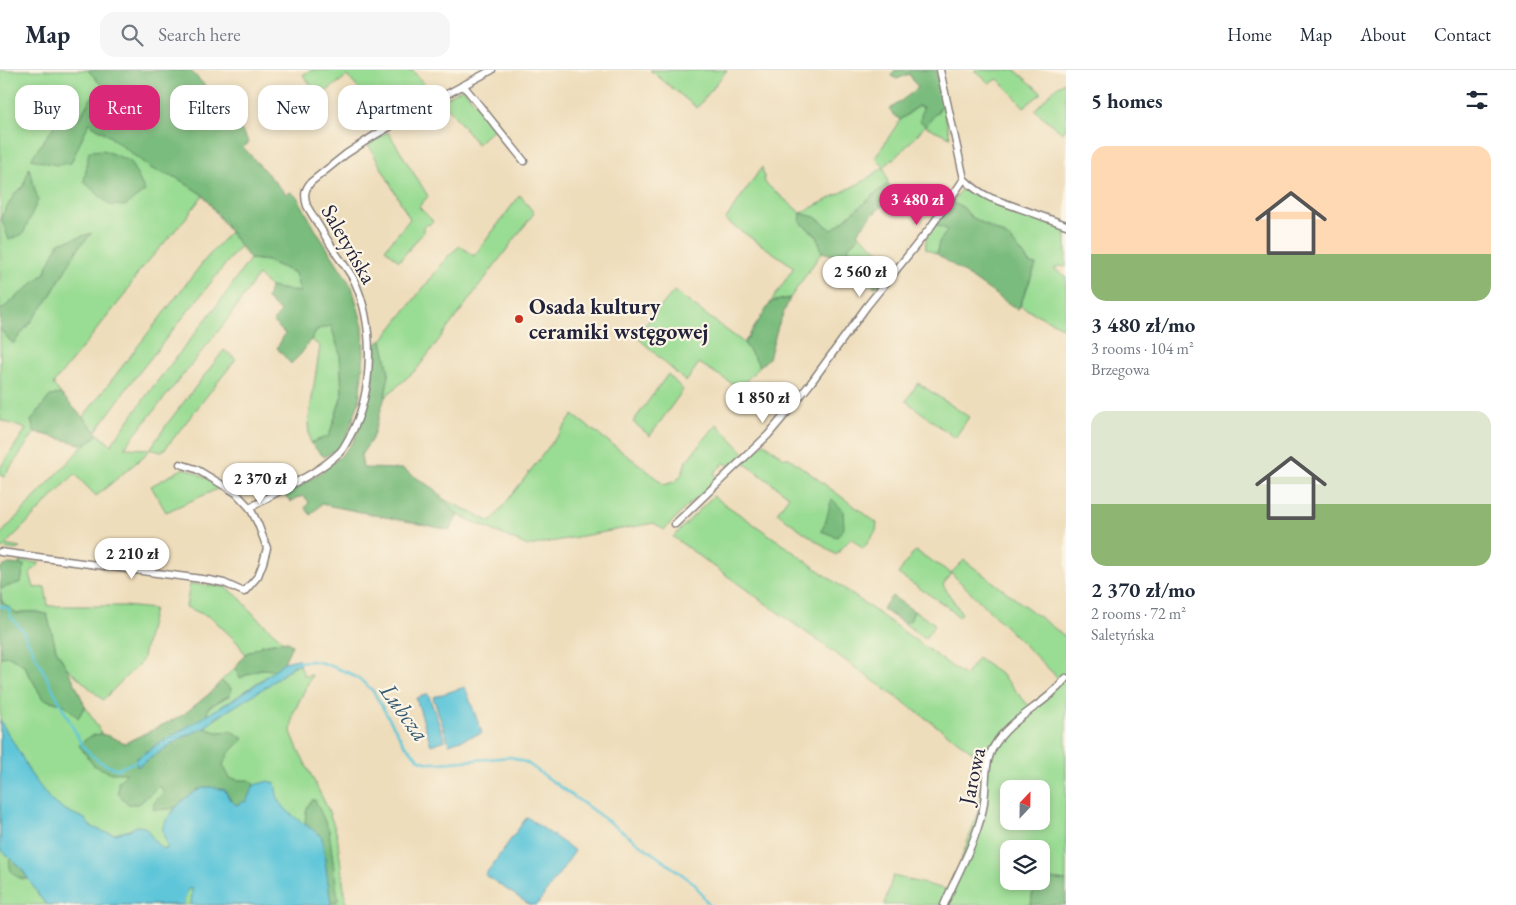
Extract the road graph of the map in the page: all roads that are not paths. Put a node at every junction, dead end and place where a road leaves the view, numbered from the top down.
1 (492, 70) edge
2 (940, 70) edge
3 (463, 85) junction
4 (524, 161) dead end
5 (964, 179) junction
6 (1066, 225) edge
7 (180, 464) dead end
8 (250, 508) junction
9 (675, 524) dead end
10 (0, 552) edge
11 (1066, 678) edge
12 (944, 905) edge

1 - 3 street, Saletyńska
2 - 5 street
3 - 4 street
3 - 8 street, Saletyńska
5 - 6 street
5 - 9 street
7 - 8 street
8 - 10 street
11 - 12 street, Jarowa

